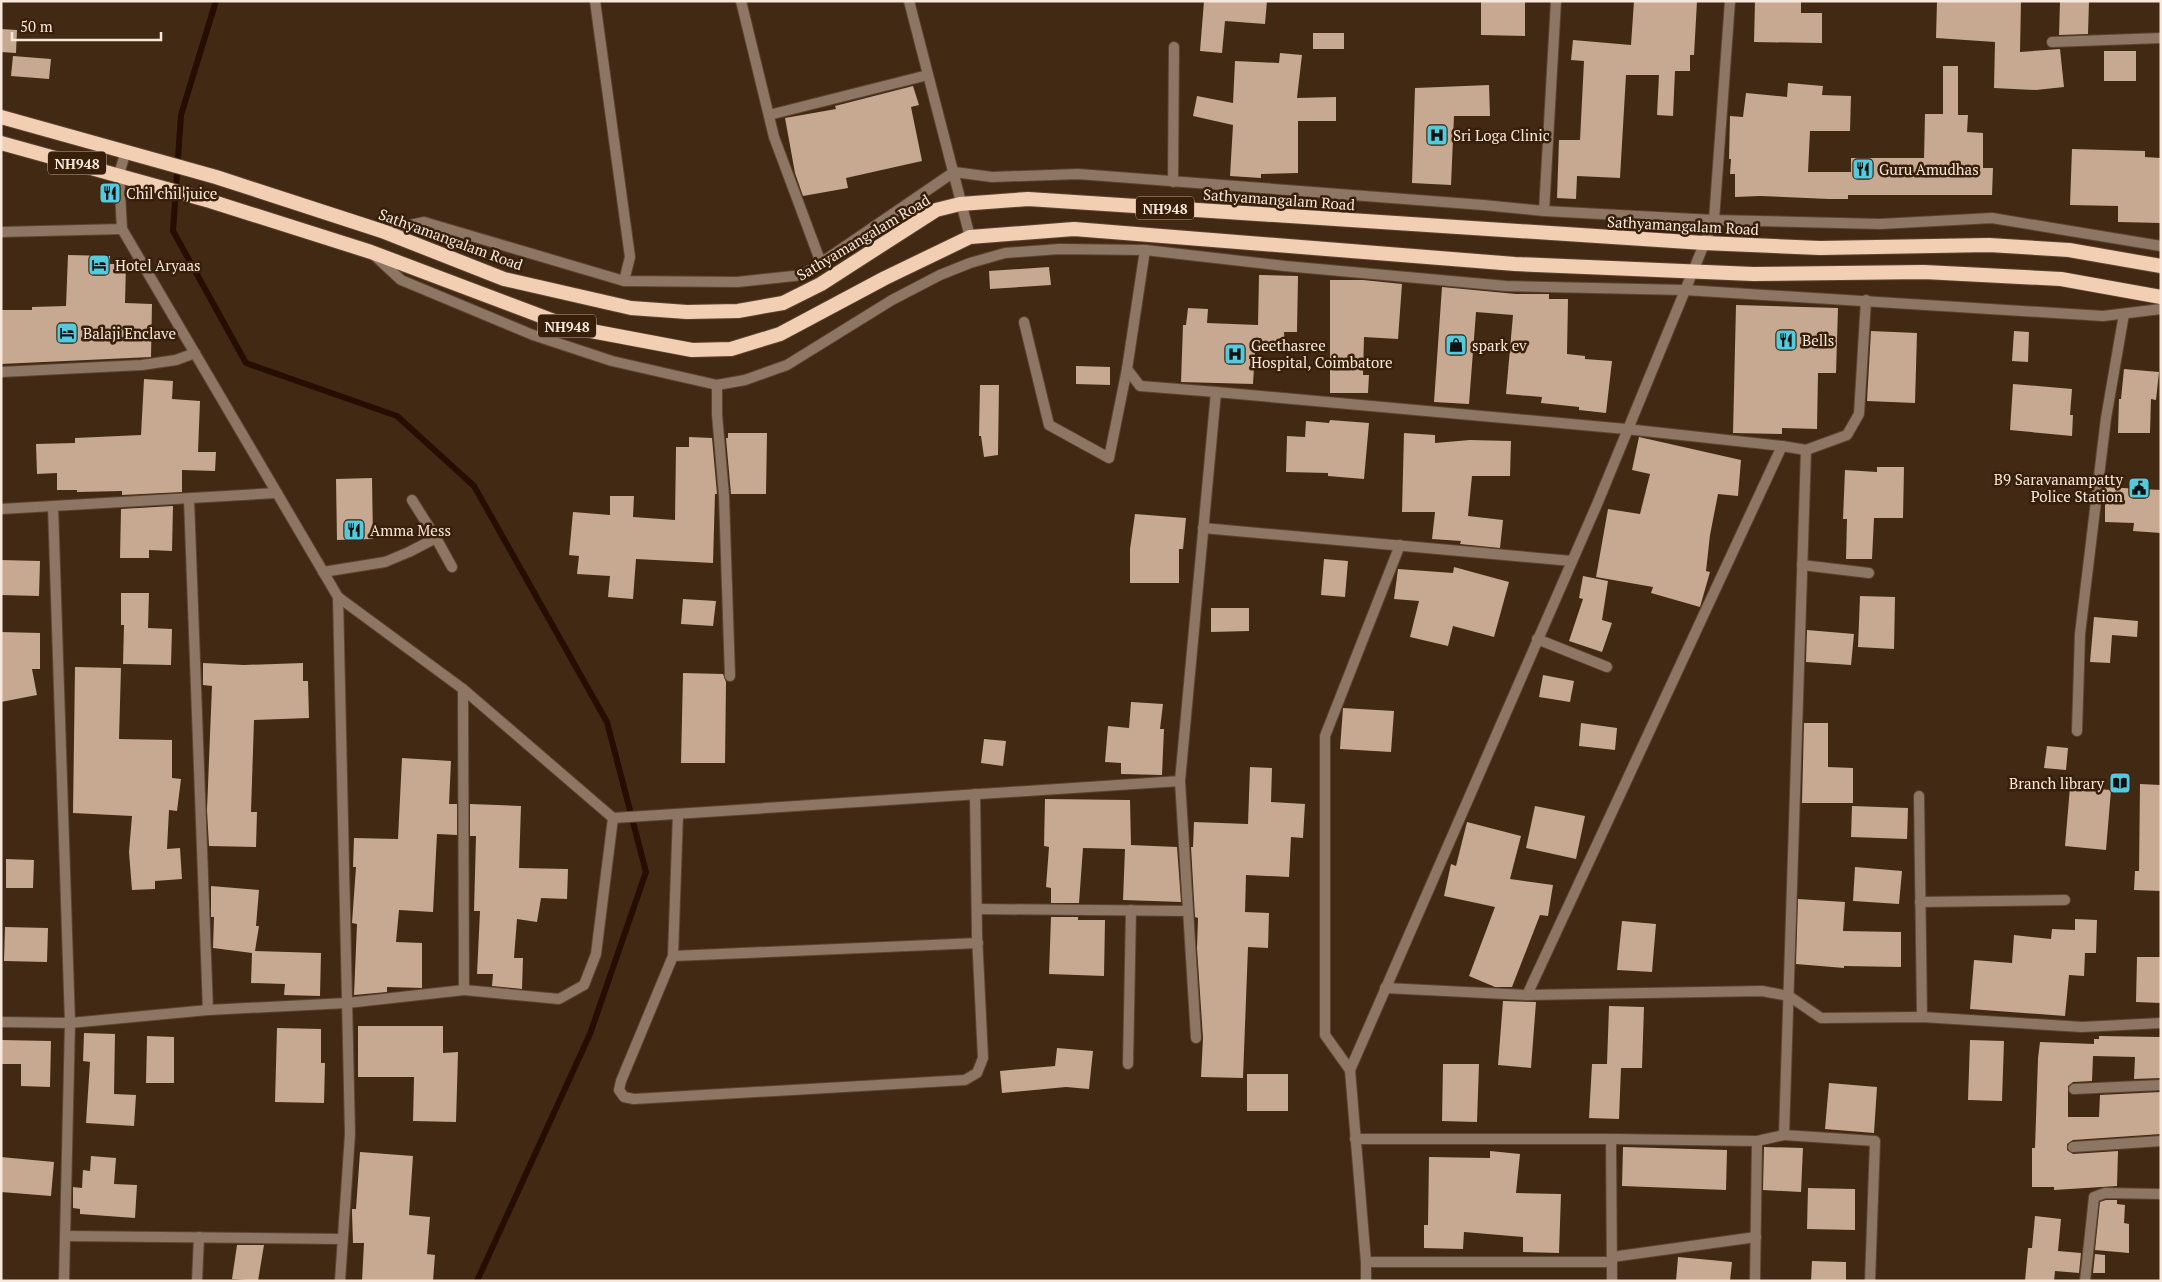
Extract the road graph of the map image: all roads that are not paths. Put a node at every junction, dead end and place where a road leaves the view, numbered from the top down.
1 (595, 1) edge
2 (741, 1) edge
3 (909, 1) edge
4 (1556, 1) edge
5 (1730, 1) edge
6 (2161, 38) edge
7 (2052, 42) dead end
8 (1174, 47) dead end
9 (928, 75) junction
10 (769, 115) junction
11 (1, 117) edge
12 (1, 143) edge
13 (126, 151) junction
14 (954, 172) junction
15 (119, 174) junction
16 (1173, 182) junction
17 (960, 204) junction
18 (1544, 212) junction
19 (1714, 220) junction
20 (122, 229) junction
21 (382, 231) junction
22 (1, 232) edge
23 (970, 237) junction
24 (1704, 243) junction
25 (2161, 246) edge
26 (1145, 250) junction
27 (371, 252) junction
28 (821, 263) junction
29 (2161, 266) edge
30 (1692, 271) junction
31 (624, 281) junction
32 (1685, 290) junction
33 (2161, 296) edge
34 (1866, 300) junction
35 (2161, 310) edge
36 (2124, 314) junction
37 (1024, 322) dead end
38 (195, 353) junction
39 (1127, 368) junction
40 (1, 372) edge
41 (718, 385) junction
42 (1216, 392) junction
43 (1626, 429) junction
44 (1782, 446) junction
45 (1806, 450) junction
46 (276, 493) junction
47 (189, 499) junction
48 (412, 500) dead end
49 (53, 506) junction
50 (1, 509) edge
51 (1203, 528) junction
52 (436, 538) junction
53 (1400, 545) junction
54 (1572, 561) junction
55 (1802, 565) junction
56 (452, 567) dead end
57 (323, 572) junction
58 (1869, 573) dead end
59 (338, 597) junction
60 (1538, 639) junction
61 (1607, 667) dead end
62 (730, 676) dead end
63 (463, 689) junction
64 (2077, 731) dead end
65 (1180, 781) junction
66 (975, 794) junction
67 (1919, 796) dead end
68 (677, 814) junction
69 (614, 818) junction
70 (2065, 900) dead end
71 (1920, 902) junction
72 (977, 909) junction
73 (1131, 910) junction
74 (1188, 911) junction
75 (978, 943) junction
76 (673, 956) junction
77 (1385, 988) junction
78 (464, 990) junction
79 (1527, 996) junction
80 (1789, 996) junction
81 (347, 1003) junction
82 (208, 1010) junction
83 (1922, 1017) junction
84 (1, 1022) edge
85 (70, 1023) junction
86 (2161, 1023) edge
87 (1196, 1038) dead end
88 (1128, 1064) dead end
89 (1350, 1070) junction
90 (2161, 1085) edge
91 (2074, 1089) dead end
92 (1784, 1135) junction
93 (1355, 1139) junction
94 (1611, 1139) junction
95 (1757, 1141) junction
96 (2161, 1141) edge
97 (2074, 1147) dead end
98 (2161, 1194) edge
99 (65, 1236) junction
100 (199, 1237) junction
101 (1756, 1237) junction
102 (342, 1239) junction
103 (1612, 1260) junction
104 (1366, 1262) junction
105 (64, 1281) edge
106 (197, 1281) edge
107 (340, 1281) edge
108 (1366, 1281) edge
109 (1612, 1281) edge
110 (1756, 1281) edge
111 (1870, 1281) edge
112 (2085, 1281) edge

1 - 31 street
2 - 10 street
3 - 9 street
4 - 18 street
5 - 19 street
6 - 7 street
8 - 16 street
9 - 10 street
9 - 14 street
10 - 28 street
11 - 13 highway, Sathyamangalam Road / NH948
12 - 15 highway, NH948
13 - 15 street
13 - 21 highway, Sathyamangalam Road / NH948
14 - 16 street
14 - 17 street
14 - 28 street
15 - 20 street
15 - 27 highway, NH948
16 - 18 street
17 - 21 highway, Sathyamangalam Road / NH948
17 - 23 street
17 - 24 highway, Sathyamangalam Road / NH948
18 - 19 street
19 - 24 street
19 - 25 street
20 - 22 street
20 - 38 street
21 - 31 street
23 - 27 highway, NH948
23 - 30 highway, NH948
24 - 29 highway, Sathyamangalam Road / NH948
24 - 30 street
26 - 32 street
26 - 39 street
26 - 41 street
27 - 41 street
28 - 31 street
30 - 32 street
30 - 33 highway, NH948
32 - 34 street
32 - 43 street
34 - 36 street
34 - 45 street
35 - 36 street
36 - 64 street
37 - 39 street
38 - 40 street
38 - 46 street
39 - 42 street
41 - 62 street
42 - 43 street
42 - 51 street
43 - 44 street
43 - 54 street
44 - 45 street
44 - 79 street
45 - 55 street
46 - 47 street
46 - 57 street
47 - 49 street
47 - 82 street
48 - 52 street
49 - 50 street
49 - 85 street
51 - 53 street
51 - 65 street
52 - 56 street
52 - 57 street
53 - 54 street
53 - 89 street
54 - 60 street
55 - 58 street
55 - 80 street
57 - 59 street
59 - 63 street
59 - 81 street
60 - 61 street
60 - 77 street
63 - 69 street
63 - 78 street
65 - 66 street
65 - 74 street
66 - 68 street
66 - 72 street
67 - 71 street
68 - 69 street
68 - 76 street
69 - 78 street
70 - 71 street
71 - 83 street
72 - 73 street
72 - 75 street
73 - 74 street
73 - 88 street
74 - 87 street
75 - 76 street
75 - 76 street
77 - 79 street
77 - 89 street
78 - 81 street
79 - 80 street
80 - 83 street
80 - 92 street
81 - 82 street
81 - 102 street
82 - 85 street
83 - 86 street
84 - 85 street
85 - 99 street
89 - 93 street
90 - 91 street
92 - 95 street
92 - 111 street
93 - 94 street
93 - 104 street
94 - 95 street
94 - 103 street
95 - 101 street
96 - 97 street
98 - 112 street
99 - 100 street
99 - 105 street
100 - 102 street
100 - 106 street
101 - 103 street
101 - 110 street
102 - 107 street
103 - 104 street
103 - 109 street
104 - 108 street

